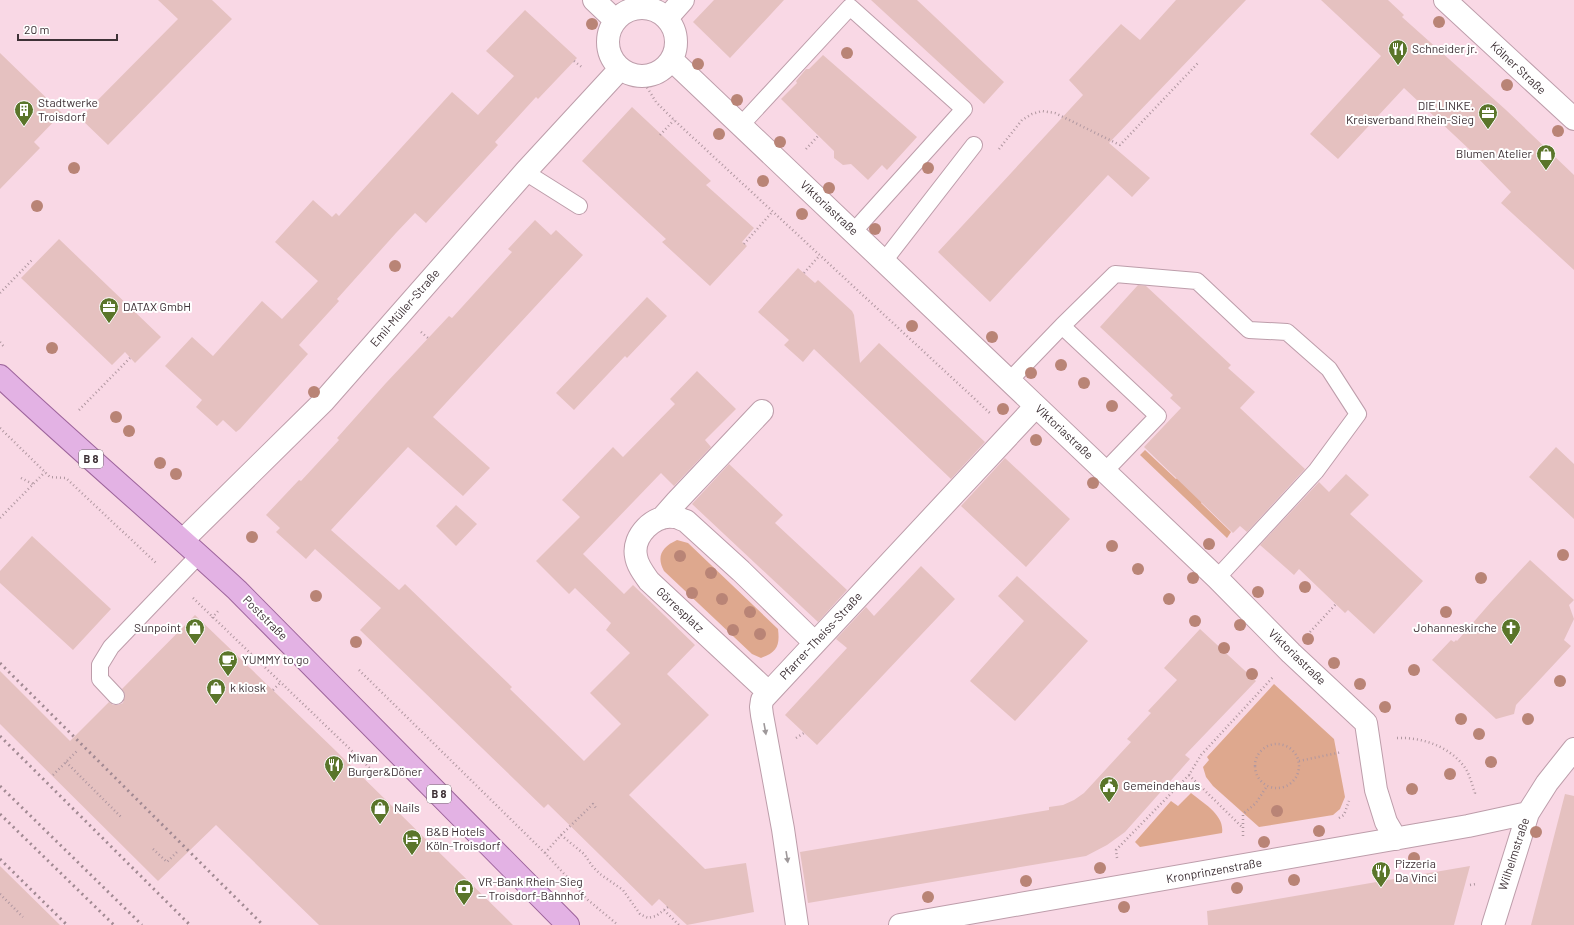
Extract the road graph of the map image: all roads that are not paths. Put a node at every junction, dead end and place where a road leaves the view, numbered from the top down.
1 (594, 0) edge
2 (683, 0) edge
3 (1445, 0) edge
4 (667, 18) junction
5 (615, 20) junction
6 (672, 60) junction
7 (620, 69) junction
8 (1574, 119) edge
9 (741, 125) junction
10 (974, 145) dead end
11 (525, 172) junction
12 (578, 206) dead end
13 (854, 231) junction
14 (884, 261) junction
15 (1062, 326) junction
16 (0, 376) edge
17 (1010, 380) junction
18 (1036, 406) junction
19 (762, 411) dead end
20 (1105, 471) junction
21 (662, 518) junction
22 (182, 540) junction
23 (199, 555) junction
24 (1217, 578) junction
25 (815, 643) junction
26 (768, 692) junction
27 (116, 696) dead end
28 (1574, 749) edge
29 (1528, 813) junction
30 (1396, 839) junction
31 (568, 925) edge
32 (797, 925) edge
33 (900, 925) edge
34 (1493, 925) edge

1 - 5 street
2 - 4 street
3 - 8 street, Kölner Straße
4 - 5 street
4 - 6 street
5 - 7 street
6 - 7 street
6 - 9 street, Viktoriastraße
7 - 11 street, Emil-Müller-Straße
9 - 13 street, Viktoriastraße
9 - 13 lane
10 - 14 lane
11 - 12 lane
11 - 22 street, Emil-Müller-Straße
13 - 14 street, Viktoriastraße
14 - 17 street, Viktoriastraße
15 - 17 lane
15 - 20 lane
15 - 24 lane
16 - 22 main road, Poststraße / B 8
17 - 18 street, Viktoriastraße
18 - 20 street, Viktoriastraße
18 - 25 street, Pfarrer-Theiss-Straße
19 - 21 street, Görresplatz
20 - 24 street, Viktoriastraße
21 - 25 street
21 - 26 street, Görresplatz
22 - 23 main road, Poststraße / B 8
23 - 27 lane
23 - 31 main road, Poststraße / B 8
24 - 30 street, Viktoriastraße
25 - 26 street, Pfarrer-Theiss-Straße
26 -> 32 street, Pfarrer-Theiss-Straße
28 - 29 street, Wilhelmstraße
29 - 30 street, Kronprinzenstraße
29 - 34 street, Wilhelmstraße
30 - 33 street, Kronprinzenstraße

